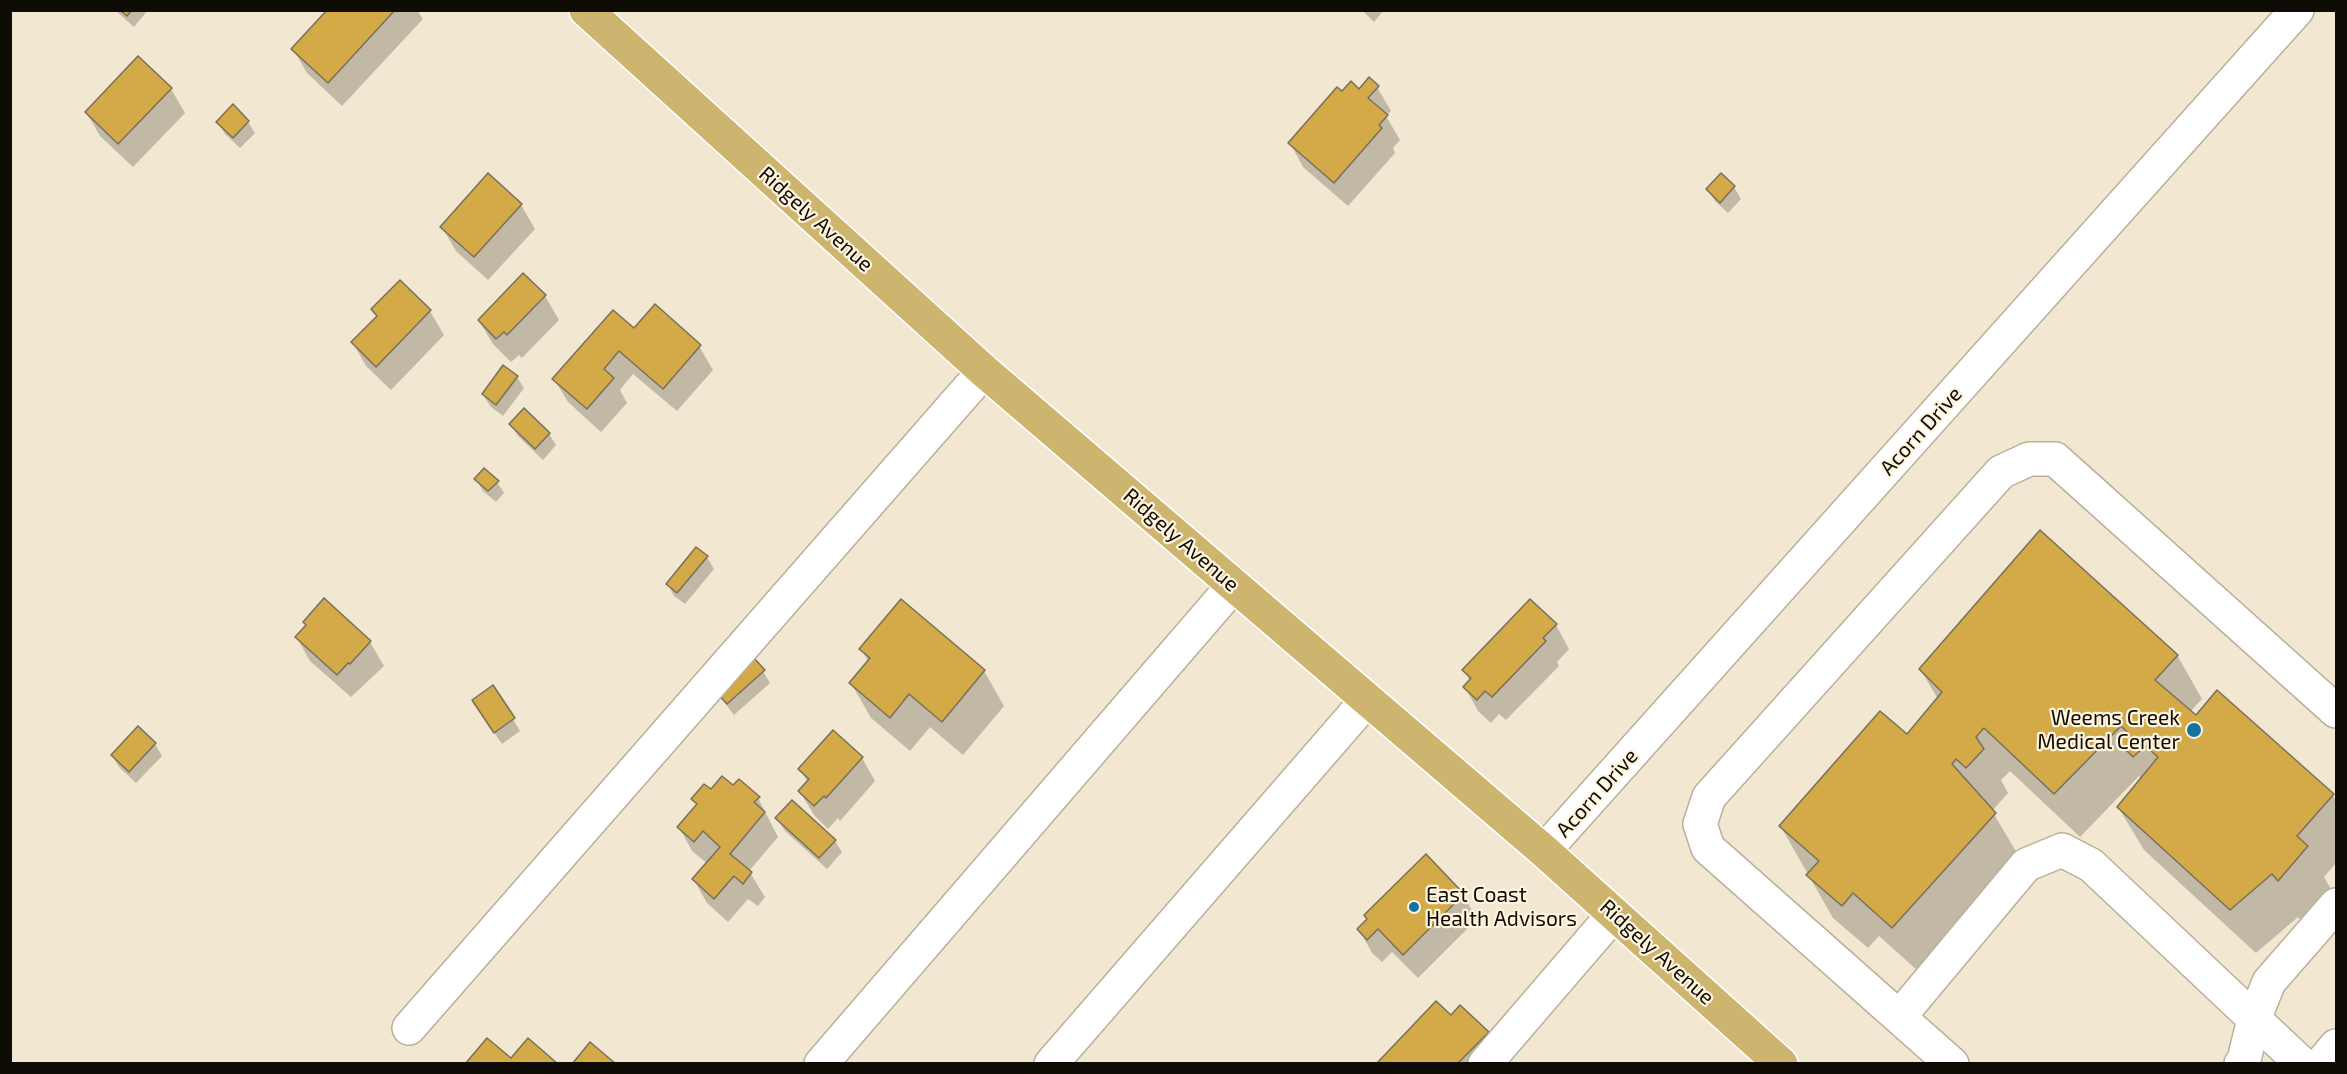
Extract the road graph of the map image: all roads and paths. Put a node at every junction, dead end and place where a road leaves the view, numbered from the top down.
1 (586, 10) edge
2 (2297, 10) edge
3 (984, 371) junction
4 (1233, 586) junction
5 (1367, 700) junction
6 (2337, 711) edge
7 (1544, 851) junction
8 (2337, 905) edge
9 (1614, 914) junction
10 (1900, 1016) junction
11 (2253, 1019) junction
12 (409, 1029) dead end
13 (2337, 1046) edge
14 (820, 1064) edge
15 (1051, 1064) edge
16 (1485, 1064) edge
17 (1781, 1064) edge
18 (1952, 1064) edge
19 (2241, 1064) edge
20 (2302, 1064) edge
21 (2321, 1064) edge

1 - 3 main road, Ridgely Avenue
2 - 7 street, Acorn Drive
3 - 4 main road, Ridgely Avenue
3 - 12 street
4 - 5 main road, Ridgely Avenue
4 - 14 street
5 - 7 main road, Ridgely Avenue
5 - 15 street
6 - 10 street
7 - 9 main road, Ridgely Avenue
8 - 11 street
9 - 16 street
9 - 17 main road, Ridgely Avenue
10 - 11 street
10 - 18 street
11 - 19 street
11 - 20 street
13 - 21 street

